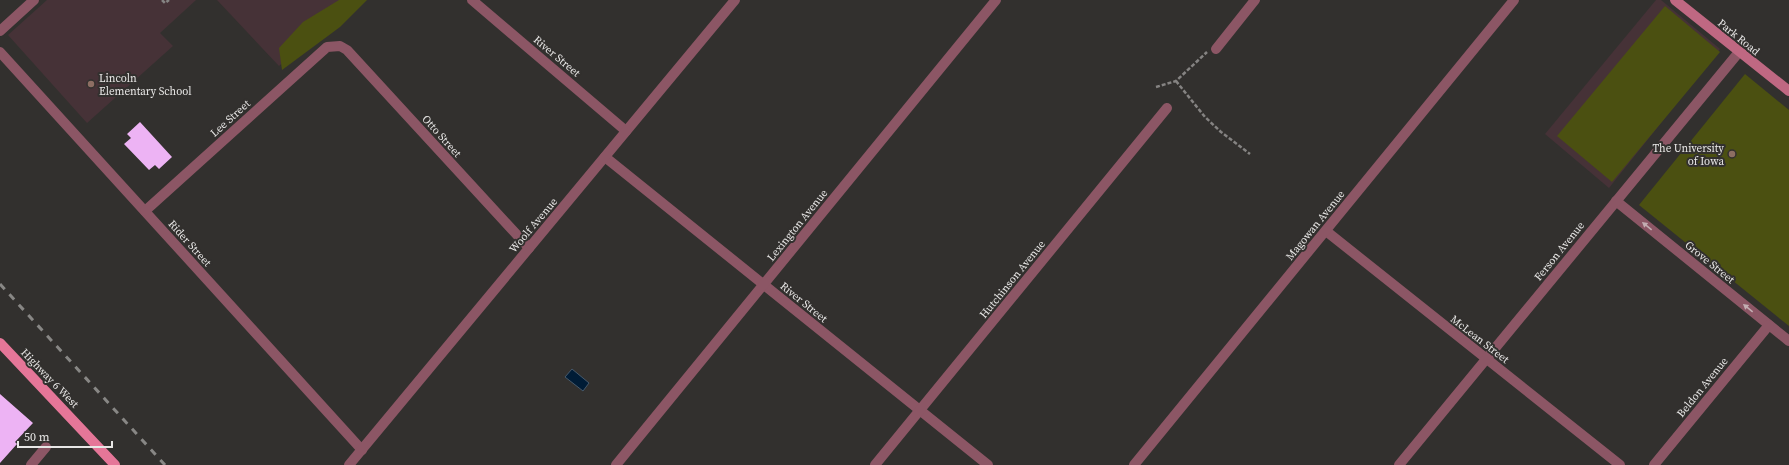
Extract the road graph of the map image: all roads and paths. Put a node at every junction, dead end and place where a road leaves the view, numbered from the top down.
1 (34, 0) edge
2 (162, 0) edge
3 (169, 0) edge
4 (472, 0) edge
5 (735, 0) edge
6 (996, 0) edge
7 (1255, 0) edge
8 (1514, 0) edge
9 (1675, 0) edge
10 (0, 31) edge
11 (333, 45) joint
12 (1216, 49) dead end
13 (0, 52) edge
14 (1739, 52) junction
15 (1204, 55) dead end
16 (1176, 81) junction
17 (1156, 87) dead end
18 (1789, 91) edge
19 (1167, 108) dead end
20 (626, 131) junction
21 (1250, 154) dead end
22 (605, 157) junction
23 (1616, 201) junction
24 (145, 211) junction
25 (1326, 231) junction
26 (529, 248) junction
27 (763, 285) junction
28 (1769, 325) junction
29 (1789, 341) edge
30 (0, 343) edge
31 (1486, 358) junction
32 (920, 410) junction
33 (46, 447) dead end
34 (362, 450) junction
35 (353, 464) edge
36 (31, 465) edge
37 (115, 465) edge
38 (616, 465) edge
39 (875, 465) edge
40 (988, 465) edge
41 (1134, 465) edge
42 (1399, 465) edge
43 (1620, 465) edge
44 (1654, 465) edge

1 - 10 street
2 - 3 path
4 - 20 street, River Street
5 - 20 street, Woolf Avenue
6 - 27 street, Lexington Avenue
7 - 12 street
8 - 25 street, Magowan Avenue
9 - 14 street, Park Road
11 - 24 street, Lee Street
11 - 26 street, Otto Street
13 - 24 street, Rider Street
14 - 18 street, Park Road
14 - 23 street, Ferson Avenue
15 - 16 path
16 - 17 path
16 - 21 path
19 - 32 street, Hutchinson Avenue
20 - 22 street, Woolf Avenue
22 - 26 street, Woolf Avenue
22 - 27 street, River Street
28 -> 23 street, Grove Street
23 - 31 street, Ferson Avenue
24 - 34 street, Rider Street
25 - 31 street, McLean Street
25 - 41 street, Magowan Avenue
26 - 34 street, Woolf Avenue
27 - 32 street, River Street
27 - 38 street, Lexington Avenue
28 - 29 street, Grove Street
28 - 44 street, Beldon Avenue
30 - 37 main road, Highway 6 West
31 - 42 street, Ferson Avenue
31 - 43 street, McLean Street
32 - 39 street, Hutchinson Avenue
32 - 40 street, River Street
33 - 36 street
34 - 35 street, Woolf Avenue

